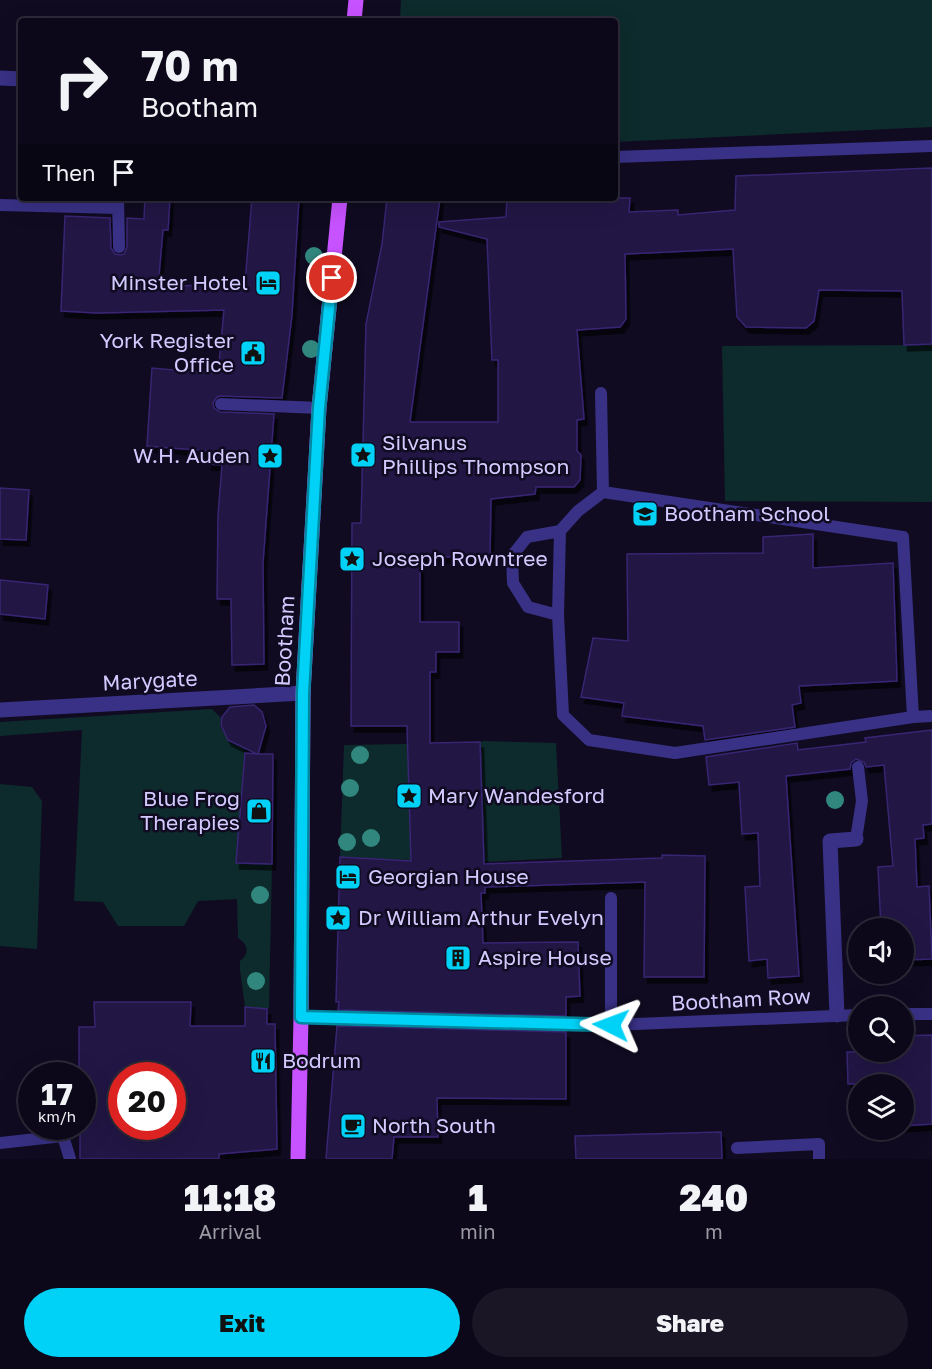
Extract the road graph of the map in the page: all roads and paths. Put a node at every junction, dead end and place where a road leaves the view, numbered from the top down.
1 (356, 0) edge
2 (354, 18) edge
3 (0, 78) edge
4 (18, 79) edge
5 (932, 146) edge
6 (618, 157) edge
7 (340, 201) edge
8 (118, 203) edge
9 (0, 205) edge
10 (119, 247) dead end
11 (601, 393) dead end
12 (220, 404) dead end
13 (319, 408) junction
14 (603, 492) junction
15 (560, 531) junction
16 (558, 615) junction
17 (303, 693) junction
18 (0, 710) edge
19 (932, 716) edge
20 (913, 717) junction
21 (858, 768) dead end
22 (856, 839) joint
23 (611, 898) dead end
24 (914, 1014) edge
25 (932, 1014) edge
26 (837, 1015) junction
27 (848, 1015) edge
28 (301, 1017) junction
29 (611, 1025) junction
30 (0, 1143) edge
31 (737, 1148) dead end
32 (70, 1159) edge
33 (298, 1159) edge
34 (819, 1159) edge

1 - 2 main road
3 - 4 street
5 - 6 lane
7 - 13 main road, Bootham
8 - 9 lane
8 - 10 lane
11 - 14 lane
12 - 13 lane
13 - 17 main road, Bootham
14 - 15 lane
14 - 20 lane
15 - 16 lane
15 - 16 lane
16 - 20 lane
17 - 18 street, Marygate
17 - 28 main road, Bootham
19 - 20 lane
21 - 22 lane
22 - 26 street
23 - 29 lane
24 - 25 lane
26 - 27 lane, Bootham Row
26 - 29 lane, Bootham Row
28 - 29 lane, Bootham Row
28 - 33 main road, Bootham
30 - 32 lane
31 - 34 lane

